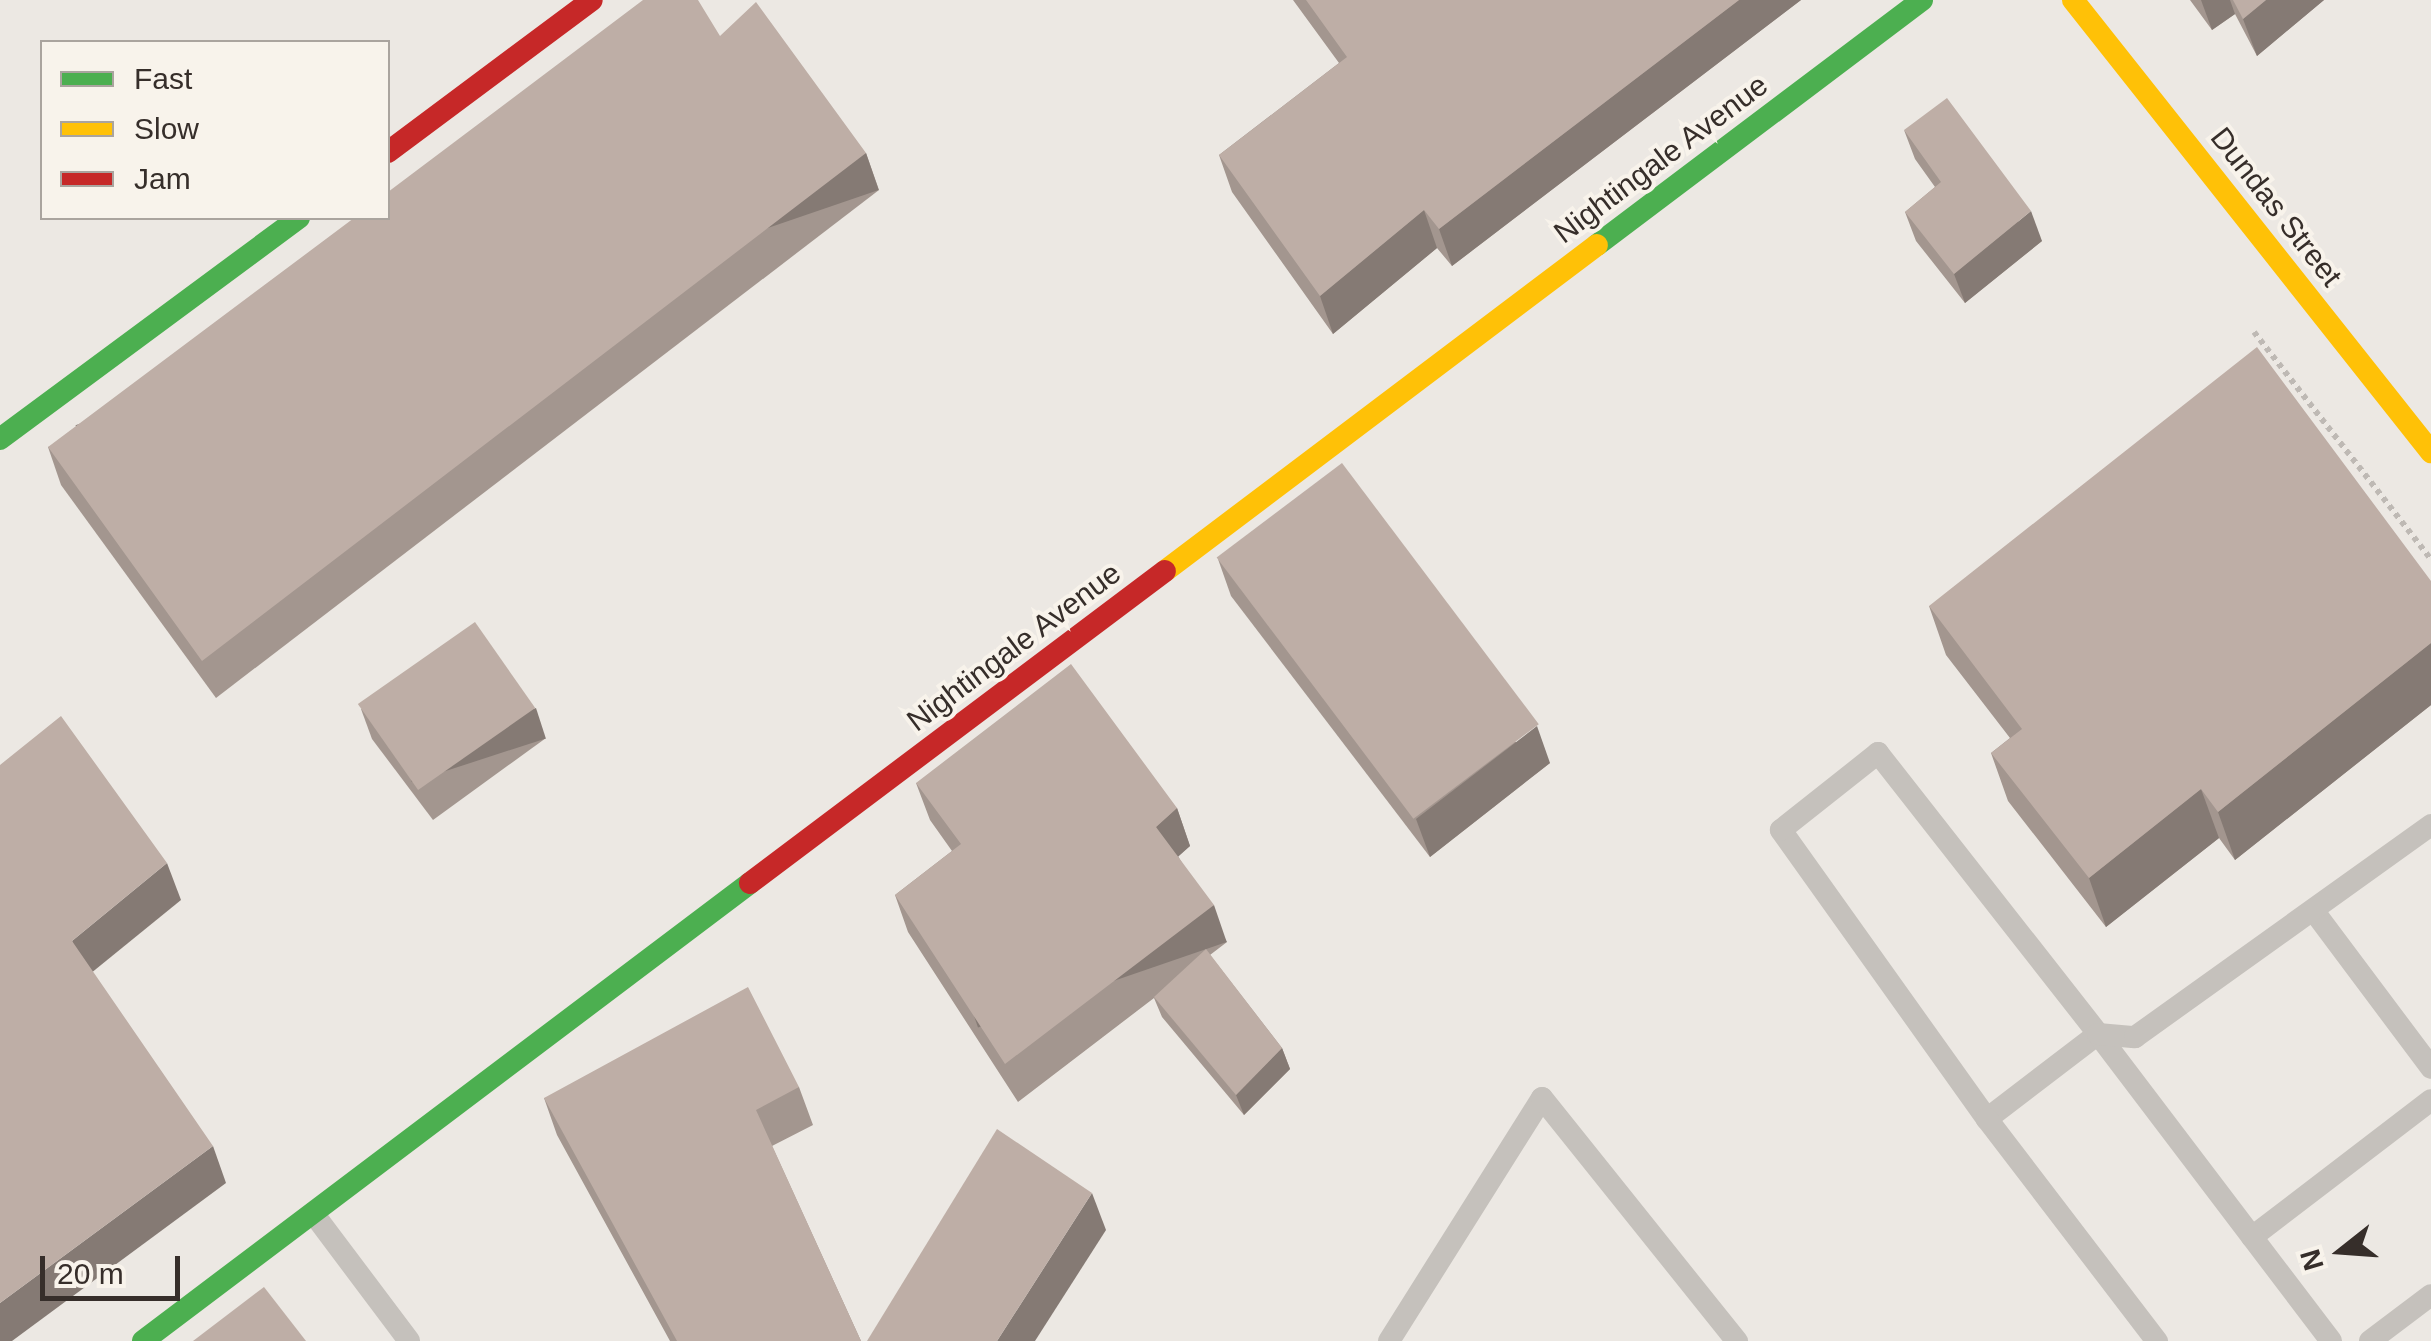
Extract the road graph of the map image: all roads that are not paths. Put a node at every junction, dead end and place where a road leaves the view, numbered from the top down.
1 (592, 0) edge
2 (2073, 0) edge
3 (1909, 4) edge
4 (390, 151) edge
5 (296, 220) edge
6 (0, 439) edge
7 (2431, 452) edge
8 (2431, 825) edge
9 (2316, 914) junction
10 (2098, 1034) junction
11 (2431, 1068) edge
12 (2431, 1100) edge
13 (1987, 1119) junction
14 (313, 1213) junction
15 (2252, 1237) junction
16 (2431, 1295) edge
17 (143, 1341) edge
18 (409, 1341) edge
19 (1390, 1341) edge
20 (1737, 1341) edge
21 (2158, 1341) edge
22 (2331, 1341) edge
23 (2370, 1341) edge

1 - 4 street
2 - 7 street, Dundas Street
3 - 14 street, Nightingale Avenue
5 - 6 street
8 - 9 lane
9 - 10 lane
9 - 11 lane
10 - 13 lane
10 - 13 lane
10 - 15 lane
12 - 15 lane
13 - 21 lane
14 - 17 street, Nightingale Avenue
14 - 18 lane
15 - 22 lane
16 - 23 lane
19 - 20 lane

